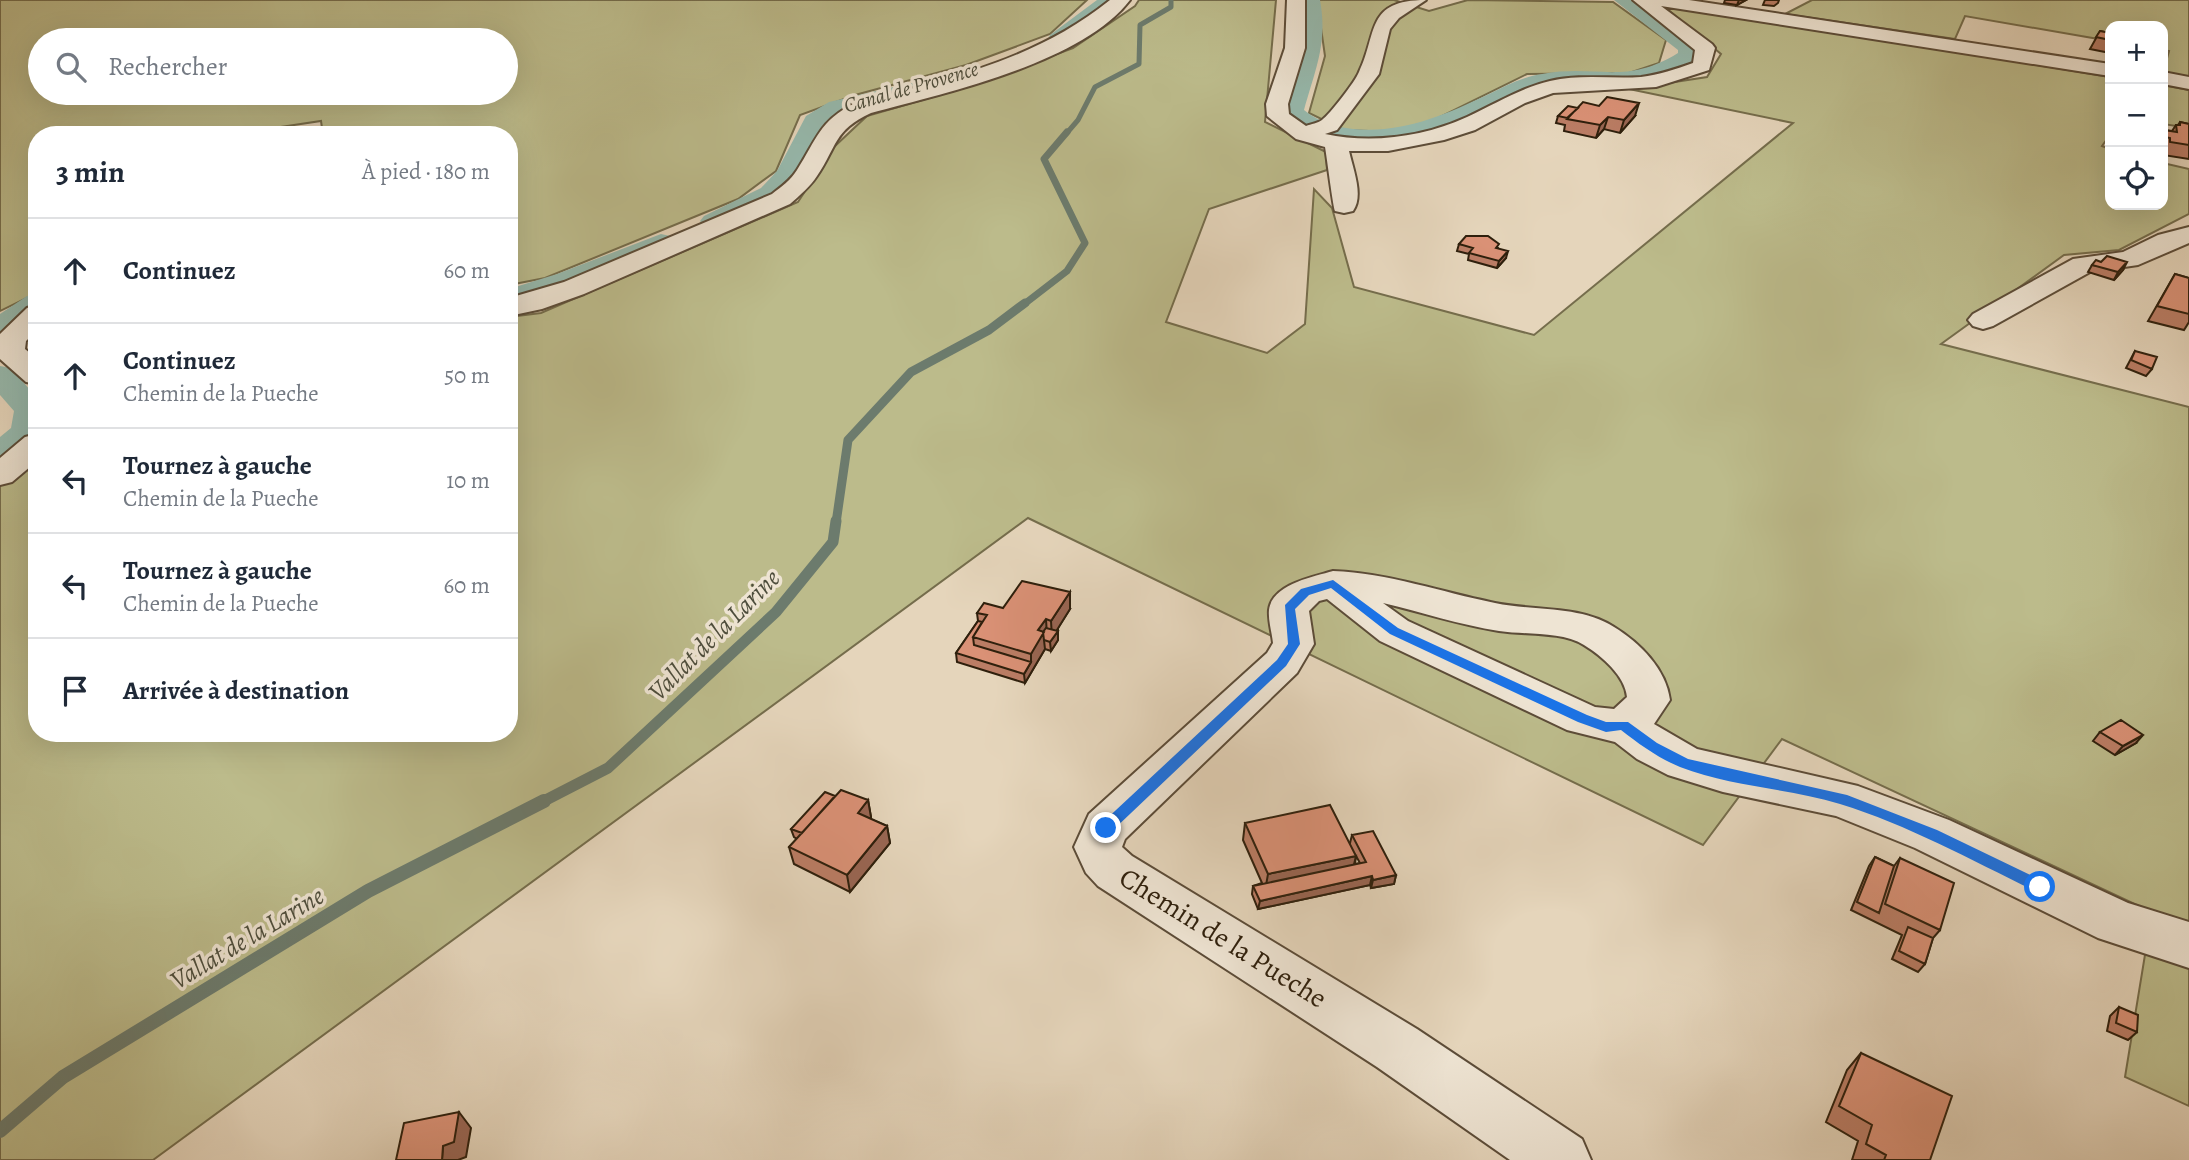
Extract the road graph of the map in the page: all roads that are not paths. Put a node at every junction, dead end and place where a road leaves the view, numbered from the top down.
1 (1121, 0) edge
2 (1296, 0) edge
3 (1417, 0) edge
4 (1642, 0) edge
5 (1656, 0) edge
6 (2105, 69) edge
7 (2168, 80) edge
8 (2189, 83) edge
9 (1322, 133) junction
10 (1343, 206) dead end
11 (2189, 234) edge
12 (518, 305) edge
13 (1983, 320) dead end
14 (28, 323) edge
15 (28, 367) edge
16 (28, 452) edge
17 (0, 475) edge
18 (1333, 584) junction
19 (1623, 725) junction
20 (2189, 945) edge
21 (1562, 1160) edge

1 - 12 street
2 - 9 street
3 - 9 street
4 - 9 street
5 - 6 street
7 - 8 street
9 - 10 street
11 - 13 street
14 - 15 street
16 - 17 street
18 - 19 street
18 - 19 street, Chemin de la Pueche
18 - 21 street, Chemin de la Pueche
19 - 20 street

